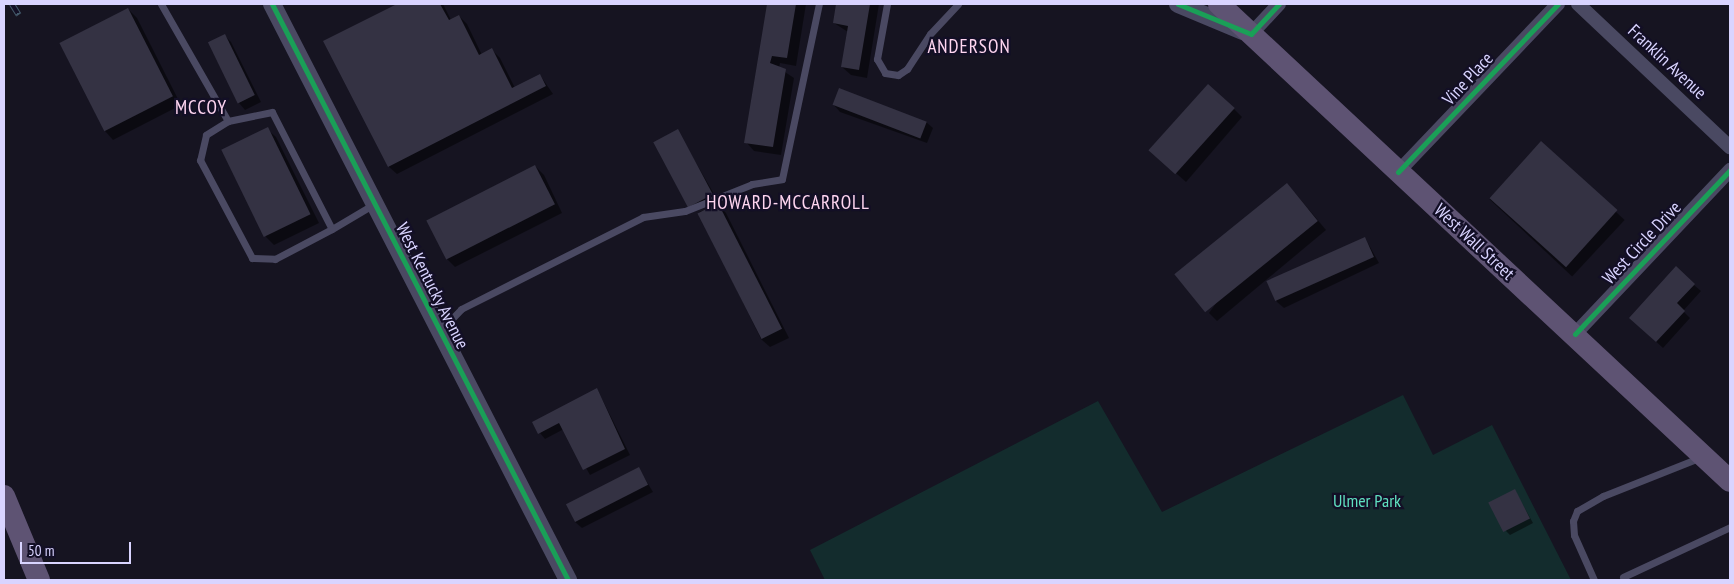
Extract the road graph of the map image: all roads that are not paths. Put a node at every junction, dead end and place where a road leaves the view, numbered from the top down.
1 (162, 4) edge
2 (272, 4) edge
3 (820, 4) edge
4 (887, 4) edge
5 (957, 4) edge
6 (1178, 4) edge
7 (1219, 4) edge
8 (1279, 4) edge
9 (1558, 4) edge
10 (1578, 4) edge
11 (1250, 34) junction
12 (228, 121) junction
13 (1730, 147) edge
14 (1730, 170) edge
15 (1398, 172) junction
16 (374, 204) junction
17 (332, 228) junction
18 (440, 332) junction
19 (1575, 334) junction
20 (1704, 456) junction
21 (1730, 481) edge
22 (4, 496) edge
23 (1730, 527) edge
24 (1624, 577) dead end
25 (39, 580) edge
26 (568, 580) edge
27 (1594, 580) edge

1 - 12 lane
2 - 16 street, West Kentucky Avenue
3 - 18 lane
4 - 5 lane
6 - 11 street
7 - 11 main road, West Wall Street
8 - 11 street
9 - 15 street, Vine Place
10 - 13 street, Franklin Avenue
11 - 15 main road, West Wall Street
12 - 17 lane
12 - 17 lane
14 - 19 street, West Circle Drive
15 - 19 main road, West Wall Street
16 - 17 lane
16 - 18 street, West Kentucky Avenue
18 - 26 street, West Kentucky Avenue
19 - 20 main road, West Wall Street
20 - 21 main road, West Wall Street
20 - 27 lane
22 - 25 main road
23 - 24 lane

